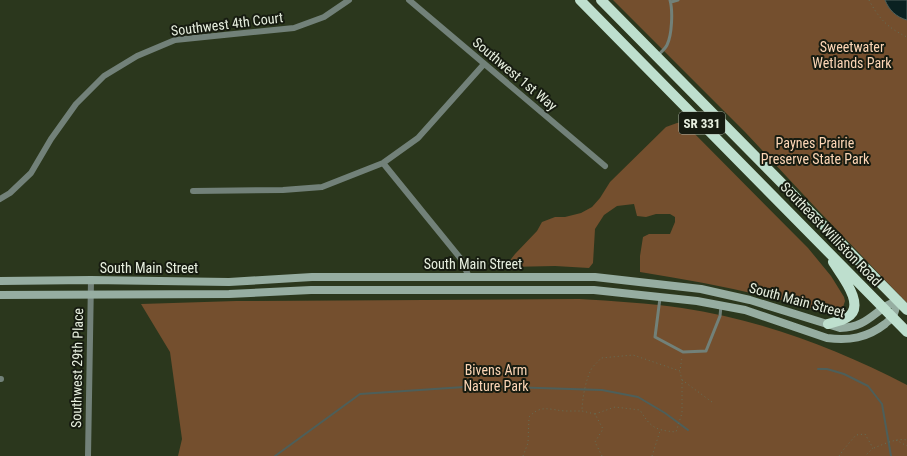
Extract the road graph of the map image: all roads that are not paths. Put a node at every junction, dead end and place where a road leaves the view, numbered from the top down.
1 (349, 0) edge
2 (409, 0) edge
3 (580, 0) edge
4 (601, 0) edge
5 (678, 0) edge
6 (670, 1) edge
7 (657, 57) junction
8 (484, 64) junction
9 (647, 68) junction
10 (383, 163) junction
11 (605, 166) dead end
12 (193, 191) dead end
13 (0, 198) edge
14 (824, 247) junction
15 (468, 277) junction
16 (616, 279) junction
17 (90, 280) junction
18 (0, 281) edge
19 (469, 290) junction
20 (616, 291) junction
21 (715, 292) junction
22 (90, 294) junction
23 (0, 295) edge
24 (660, 296) junction
25 (898, 300) junction
26 (721, 306) junction
27 (883, 308) junction
28 (907, 310) edge
29 (893, 318) junction
30 (828, 324) junction
31 (907, 332) edge
32 (88, 456) edge

1 - 13 street, Southwest 4th Court
2 - 8 street, Southwest 1st Way
3 - 9 highway, Southeast Williston Road / SR 331
4 - 7 highway, Southeast Williston Road / SR 331
5 - 6 lane
6 - 7 lane
7 - 9 highway
7 - 25 highway, Southeast Williston Road / SR 331
8 - 10 street
8 - 11 street, Southwest 1st Way
9 - 14 highway, Southeast Williston Road / SR 331
10 - 12 street
10 - 15 street
14 - 27 highway, Southeast Williston Road / SR 331
14 - 30 highway
15 - 16 main road, South Main Street
15 - 17 main road, South Main Street
15 - 19 main road
16 - 20 main road
16 - 21 main road, South Main Street
17 - 18 main road, South Main Street
17 - 22 street, Southwest 29th Place
19 - 20 main road, South Main Street
19 - 22 main road, South Main Street
20 - 24 main road, South Main Street
21 - 26 main road
21 - 30 main road, South Main Street
22 - 23 main road, South Main Street
22 - 32 street, Southwest 29th Place
24 - 26 main road, South Main Street
24 - 26 lane
25 - 27 main road, South Main Street
25 - 28 highway, SR 331
25 - 29 main road
26 - 29 main road, South Main Street
27 - 29 highway, Southeast Williston Road / SR 331
27 - 30 main road, South Main Street
29 - 31 highway, SR 331

